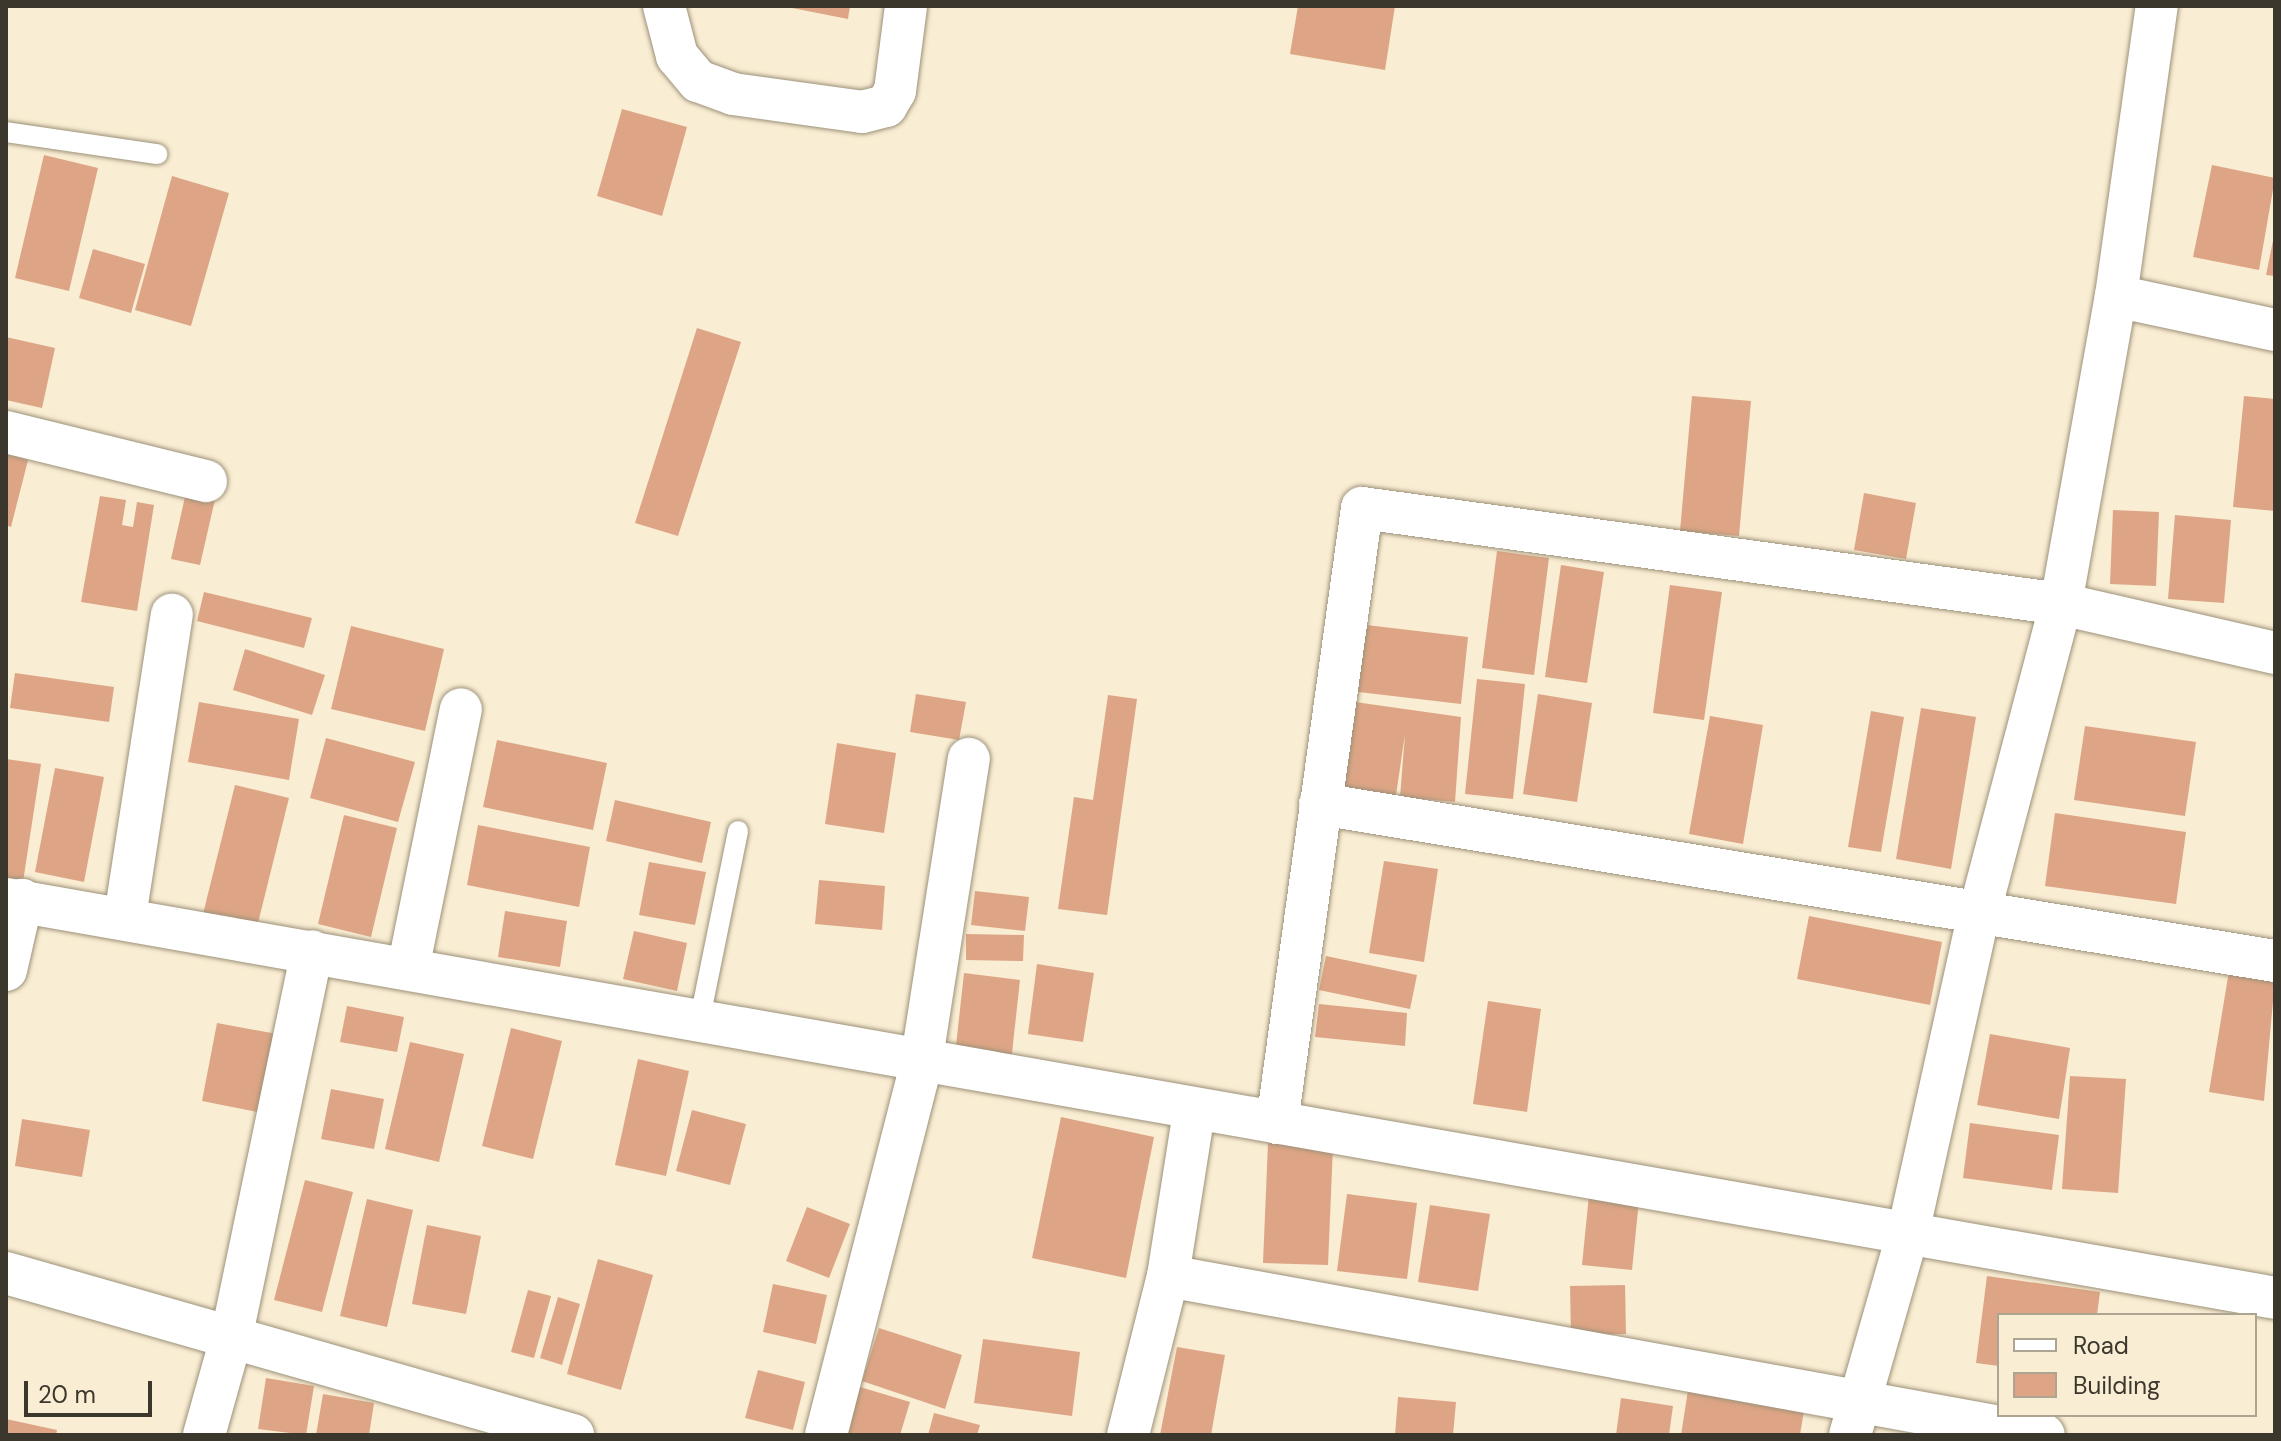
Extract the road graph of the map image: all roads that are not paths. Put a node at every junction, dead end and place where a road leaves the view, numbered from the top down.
1 (664, 6) edge
2 (906, 6) edge
3 (2157, 6) edge
4 (6, 132) edge
5 (157, 154) dead end
6 (2116, 296) junction
7 (2275, 330) edge
8 (6, 432) edge
9 (206, 481) dead end
10 (2061, 604) junction
11 (172, 615) dead end
12 (2275, 653) edge
13 (461, 709) dead end
14 (969, 759) dead end
15 (1320, 804) junction
16 (738, 831) dead end
17 (14, 900) edge
18 (1979, 914) junction
19 (125, 917) junction
20 (312, 951) junction
21 (2275, 961) edge
22 (408, 969) junction
23 (6, 970) edge
24 (699, 1023) junction
25 (921, 1064) junction
26 (1194, 1111) junction
27 (1277, 1123) junction
28 (1908, 1233) junction
29 (6, 1273) edge
30 (1168, 1276) junction
31 (2275, 1298) edge
32 (231, 1339) junction
33 (1856, 1419) edge
34 (526, 1430) edge
35 (204, 1435) edge
36 (573, 1435) edge
37 (826, 1435) edge
38 (1128, 1435) edge
39 (2044, 1435) edge

1 - 2 street
3 - 6 street
4 - 5 lane
6 - 7 street
6 - 10 street
8 - 9 street
10 - 12 street
10 - 15 street
10 - 18 street
11 - 19 street
13 - 22 street
14 - 25 street
15 - 18 street
15 - 27 street
16 - 24 lane
17 - 19 street
17 - 23 street
18 - 21 street
18 - 28 street
19 - 20 street
20 - 22 street
20 - 32 street
22 - 24 street
24 - 25 street
25 - 26 street
25 - 37 street
26 - 27 street
26 - 30 street
27 - 28 street
28 - 31 street
28 - 33 street
29 - 32 street
30 - 33 street
30 - 38 street
32 - 34 street
32 - 35 street
33 - 39 street
34 - 36 street

